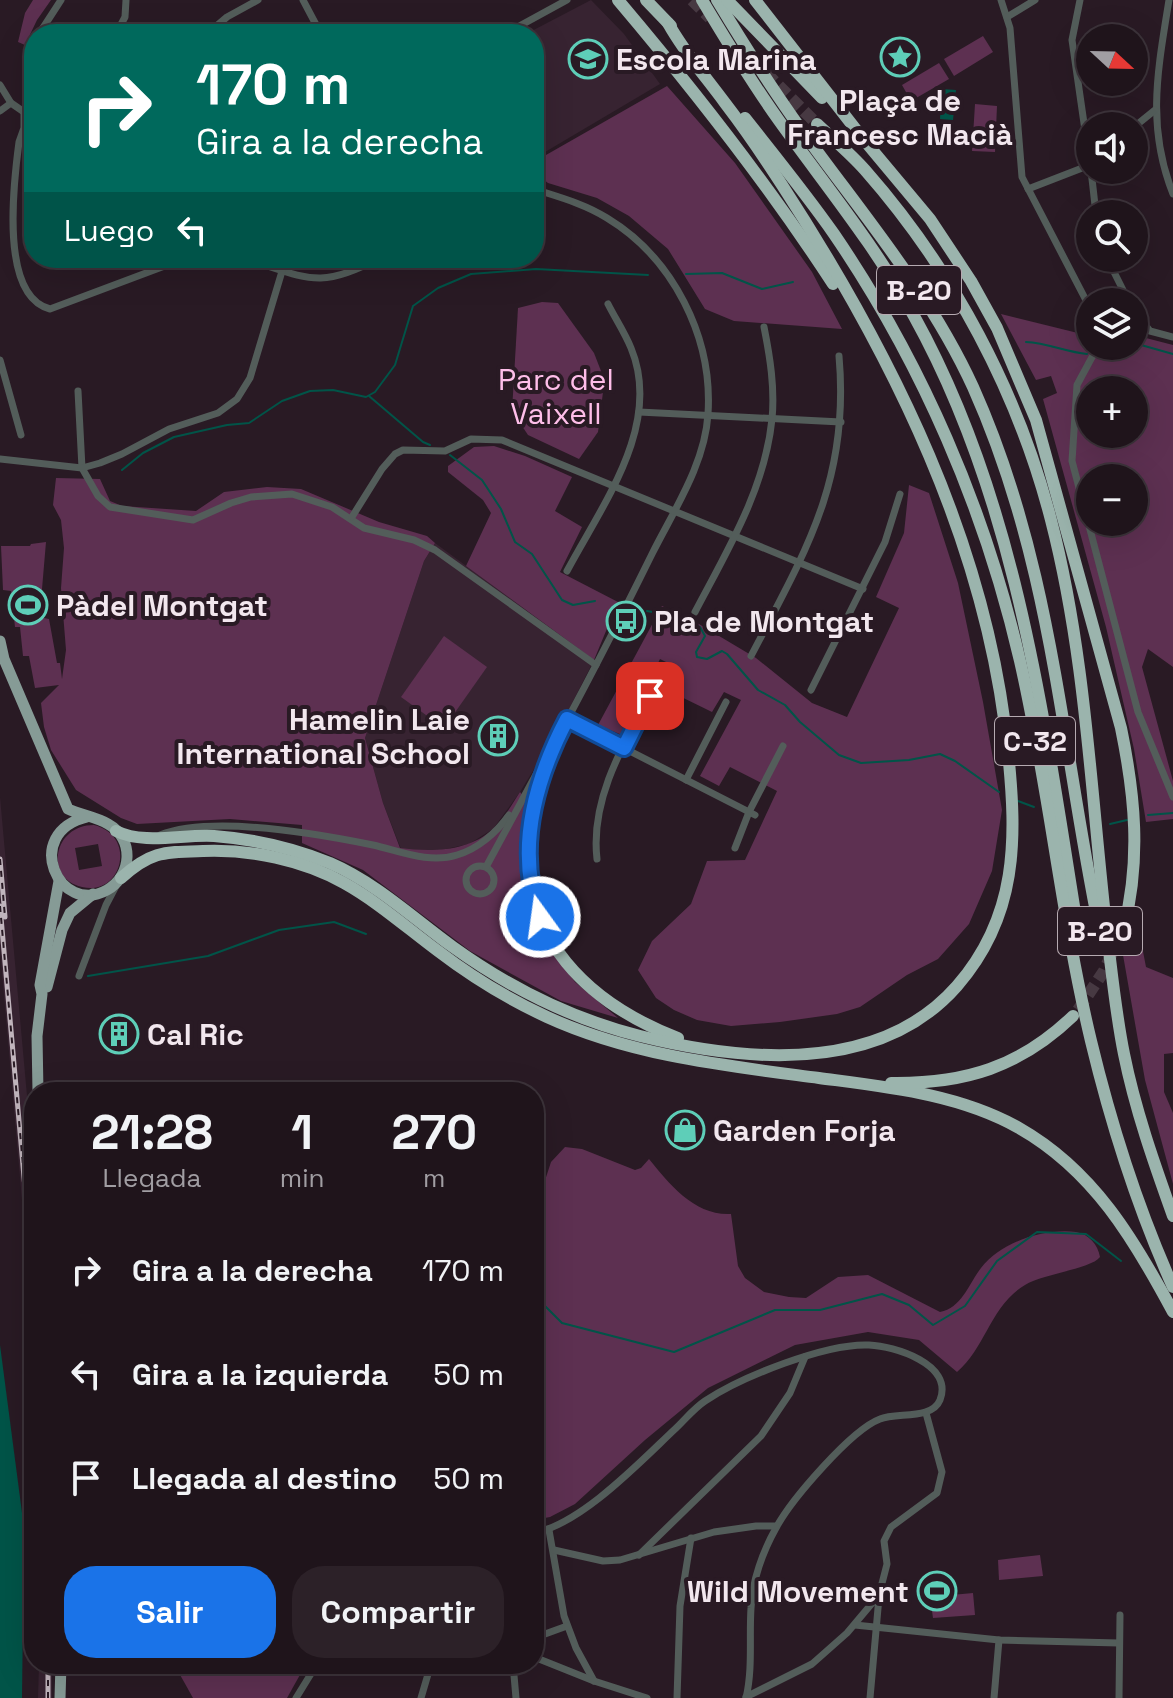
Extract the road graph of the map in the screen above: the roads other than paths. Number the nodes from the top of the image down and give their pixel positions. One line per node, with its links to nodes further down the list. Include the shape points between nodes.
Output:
1 (61, 0): 18 (street)
2 (126, 0): 19 (street)
3 (258, 0): 20 (street)
4 (567, 0): 22 (street)
5 (618, 0): 49 (highway, via 786,212)
6 (646, 0): 17 (highway, C-32)
7 (702, 0): 104 (highway, B-20, via 778,119 887,270 931,347 973,444 1005,542 1028,641)
8 (717, 0): 99 (highway, B-20, via 802,131 924,297 973,387 1006,466 1047,618)
9 (727, 0): 32 (highway)
10 (755, 0): 32 (highway)
11 (1001, 0): 16 (street)
12 (1035, 0): 16 (street)
13 (1080, 0): 28 (street, via 1072,40)
14 (1169, 0): 26 (street)
15 (305, 2): 21 (street)
16 (1007, 17): 34 (street, via 1020,171)
17 (668, 23): 49 (highway, via 781,184); 104 (highway, C-32, via 835,235 905,350 961,471 1020,661 1080,988)
18 (45, 24)
19 (121, 24)
20 (219, 24)
21 (316, 24)
22 (523, 24)
23 (0, 85): 24 (street)
24 (11, 103): 25 (street); 27 (street)
25 (24, 108)
26 (1155, 110): 29 (street); 36 (street)
27 (0, 111)
28 (1082, 112)
29 (1148, 116)
30 (817, 124): 64 (highway, C-32, via 865,169 925,246 977,329 1033,460)
31 (24, 128): 37 (street, via 5,237 13,276 25,298 50,309)
32 (864, 140): 56 (highway, via 930,219 971,281 1015,366)
33 (1076, 172): 34 (street)
34 (1028, 189): 41 (street)
35 (544, 192): 52 (street, via 607,218 661,266 686,304 701,344)
36 (1173, 194)
37 (159, 268)
38 (276, 268): 40 (street)
39 (360, 268): 40 (street, via 324,279)
40 (283, 270): 58 (street, via 250,378 237,399 218,413)
41 (1080, 288)
42 (608, 304): 51 (street, via 632,349)
43 (764, 327): 53 (street)
44 (1148, 328): 45 (street)
45 (1173, 337)
46 (839, 356): 54 (street)
47 (0, 360): 55 (street)
48 (1090, 360): 82 (street, via 1077,385 1072,461 1138,712)
49 (890, 374): 101 (highway, via 953,512 997,665 1013,809 1013,855 1003,903 970,971 905,1029 874,1043 823,1053)
50 (78, 391): 58 (street)
51 (639, 412): 52 (street); 59 (street)
52 (708, 415): 53 (street); 61 (street, via 692,476)
53 (772, 418): 54 (street); 63 (street, via 752,498)
54 (841, 422): 65 (street, via 829,489)
55 (21, 435)
56 (1046, 454): 64 (highway); 96 (highway, via 1129,767 1136,859)
57 (0, 459): 58 (street)
58 (82, 468): 62 (street, via 101,500 117,509 193,520 251,497 292,494)
59 (613, 486): 61 (street); 62 (street, via 508,441 471,439 445,451 410,449 395,454); 66 (street)
60 (900, 494): 67 (street)
61 (674, 511): 63 (street); 71 (street)
62 (352, 517): 71 (street, via 364,528 435,550)
63 (734, 537): 65 (street); 68 (street)
64 (1056, 543): 99 (highway, C-32, via 1078,665)
65 (800, 563): 67 (street); 70 (street)
66 (567, 571)
67 (863, 589): 73 (street)
68 (695, 612)
69 (0, 641): 80 (main road)
70 (751, 656)
71 (596, 665): 75 (street)
72 (663, 670): 77 (street)
73 (811, 690)
74 (726, 702): 79 (street)
75 (567, 719): 77 (street); 78 (street)
76 (783, 746): 83 (street)
77 (624, 748): 79 (street); 89 (street, via 603,794)
78 (550, 751): 81 (street); 101 (highway, via 528,845 531,886 545,929 574,973 598,996 638,1021)
79 (686, 780): 83 (street)
80 (56, 784): 84 (main road, via 68,809); 85 (main road)
81 (526, 790): 87 (street, via 500,827 456,856 410,856 251,827 181,829); 90 (street)
82 (1173, 797)
83 (752, 814): 88 (street)
84 (87, 817): 85 (main road); 86 (main road)
85 (64, 827): 92 (main road, via 51,853)
86 (116, 831): 87 (highway); 91 (main road, via 128,854)
87 (157, 836): 101 (highway, via 231,837 318,859 370,885 480,966 537,999 614,1029)
88 (735, 848)
89 (597, 859)
90 (486, 867): 90 (street, via 476,867 467,876 476,894 494,885)
91 (121, 878): 93 (main road); 95 (street); 103 (highway, via 143,859 172,851 241,853 299,865 373,901 493,989 578,1029 684,1058)
92 (59, 881): 94 (main road, via 75,892); 98 (main road)
93 (107, 891): 94 (main road); 95 (street)
94 (93, 894): 98 (main road, via 70,913)
95 (106, 905): 97 (street)
96 (1124, 927)
97 (79, 976)
98 (42, 994): 102 (main road)
99 (1116, 1010): 105 (highway, C-32, via 1135,1102)
100 (1073, 1016): 103 (highway, via 1028,1052 991,1070 942,1082)
101 (703, 1048)
102 (38, 1082)
103 (856, 1083): 107 (highway, via 973,1107 1038,1140 1076,1169 1107,1203)
104 (1105, 1091): 106 (highway, C-32)
105 (1173, 1216)
106 (1173, 1287)
107 (1173, 1312)
108 (805, 1357): 109 (street, via 863,1345 918,1358 936,1374 942,1397); 111 (street, via 704,1402 625,1476); 115 (street, via 790,1393 761,1436)
109 (926, 1413): 110 (street, via 878,1419 858,1433); 116 (street, via 942,1472 937,1493 891,1527 884,1541 887,1564)
110 (776, 1526): 113 (street); 137 (street, via 753,1584)
111 (549, 1530): 112 (street); 114 (street)
112 (544, 1531)
113 (691, 1538): 115 (street); 136 (street, via 680,1606)
114 (554, 1550): 115 (street, via 603,1561); 119 (street)
115 (639, 1555)
116 (879, 1595): 118 (street); 120 (street)
117 (1120, 1615): 123 (street)
118 (855, 1625): 120 (street); 137 (street, via 812,1664)
119 (567, 1626): 121 (street); 129 (street)
120 (877, 1629): 122 (street); 138 (street)
121 (544, 1634)
122 (999, 1640): 123 (street); 139 (street)
123 (1119, 1643): 140 (street)
124 (544, 1661): 129 (street)
125 (61, 1674): 132 (main road)
126 (311, 1674): 131 (street)
127 (428, 1674): 133 (street)
128 (514, 1674): 134 (street)
129 (594, 1681): 130 (street)
130 (619, 1694): 135 (street)
131 (299, 1696)
132 (60, 1698)
133 (421, 1698)
134 (516, 1698)
135 (647, 1698)
136 (677, 1698)
137 (746, 1698)
138 (870, 1698)
139 (994, 1698)
140 (1119, 1698)

